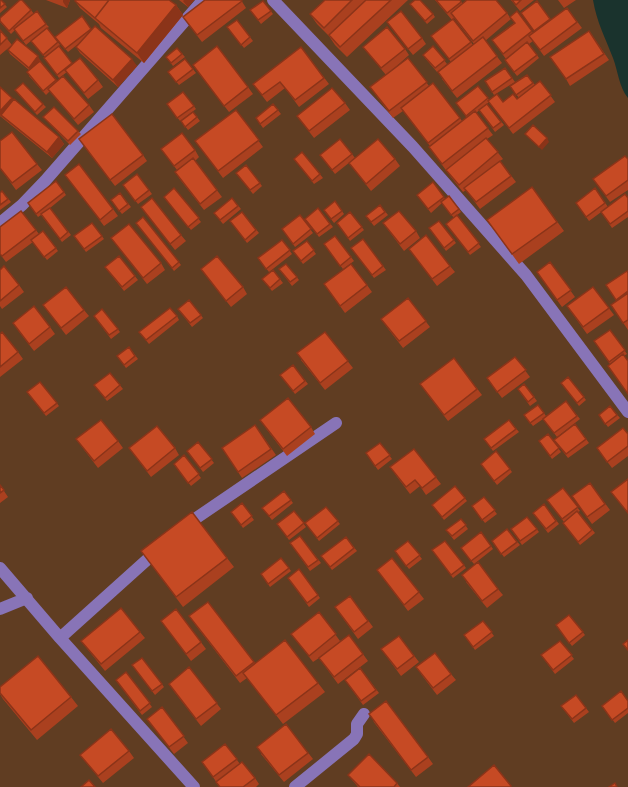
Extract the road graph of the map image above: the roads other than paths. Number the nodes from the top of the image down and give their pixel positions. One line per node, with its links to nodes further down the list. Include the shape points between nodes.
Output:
1 (204, 0): 3 (street, via 45,181)
2 (273, 0): 4 (street, via 413,147 526,275)
3 (0, 223)
4 (628, 411)
5 (336, 423): 9 (street, via 187,524)
6 (0, 568): 7 (street)
7 (27, 597): 8 (street); 9 (street)
8 (0, 609)
9 (60, 638): 11 (street)
10 (364, 714): 12 (street, via 354,739)
11 (194, 787)
12 (295, 787)

